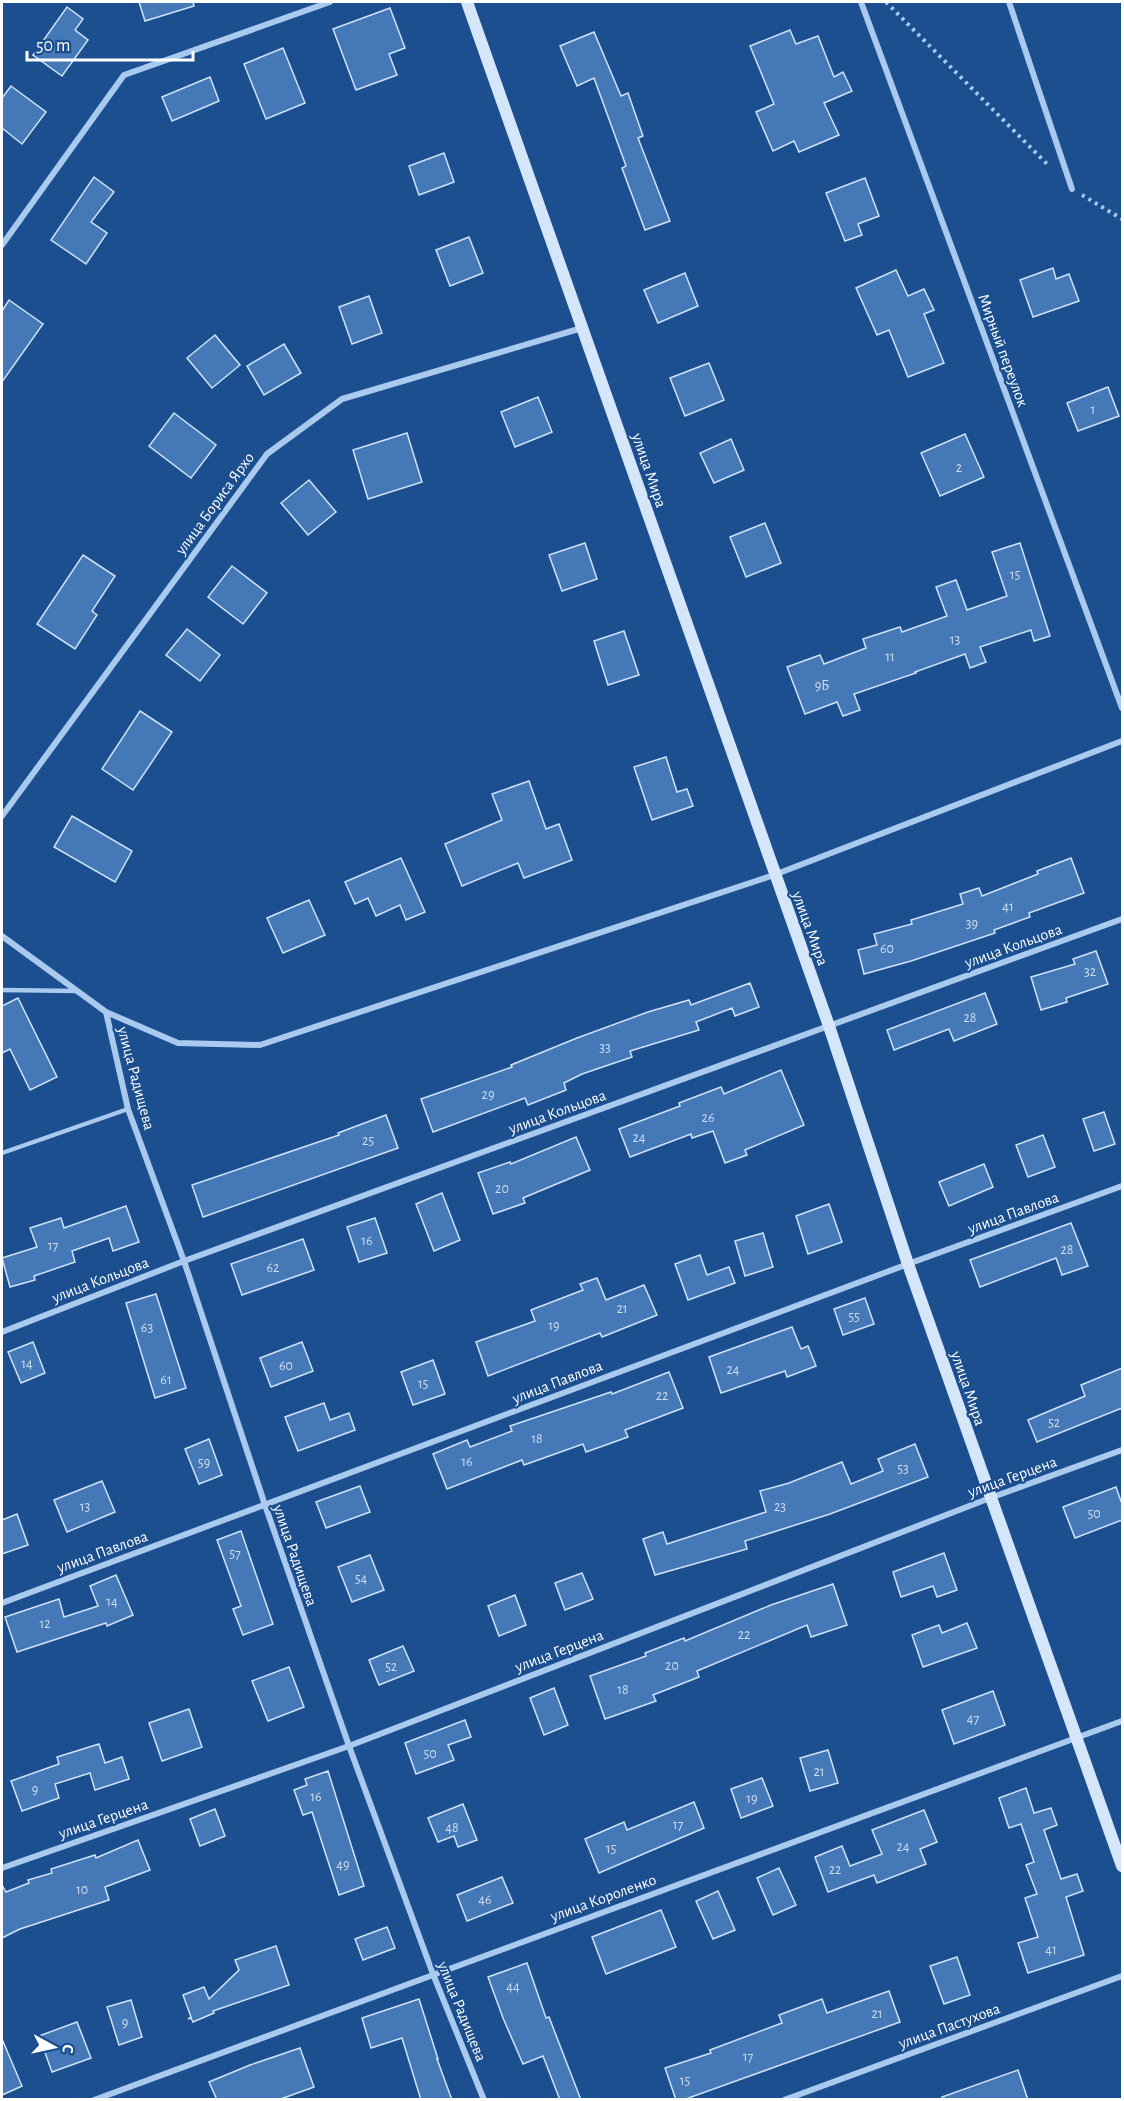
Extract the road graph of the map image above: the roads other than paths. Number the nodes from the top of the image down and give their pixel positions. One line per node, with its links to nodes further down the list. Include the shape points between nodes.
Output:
1 (330, 2): 6 (street, via 124,75)
2 (467, 2): 7 (main road, улица Мира)
3 (861, 2): 8 (street, Мирный переулок)
4 (1010, 2): 5 (street)
5 (1072, 189)
6 (2, 245)
7 (583, 328): 10 (street, улица Бориса Ярхо, via 342,399 267,454); 11 (main road, улица Мира)
8 (1122, 708)
9 (1122, 741): 11 (street)
10 (2, 816)
11 (774, 875): 16 (street, via 260,1045 178,1043); 17 (main road, улица Мира)
12 (1122, 919): 17 (street, улица Кольцова)
13 (2, 936): 15 (street)
14 (2, 990): 15 (lane)
15 (77, 991): 16 (street)
16 (106, 1012): 18 (street, улица Радищева)
17 (829, 1026): 21 (street, улица Кольцова); 22 (main road, улица Мира)
18 (128, 1109): 19 (lane); 21 (street, улица Радищева)
19 (2, 1153)
20 (1122, 1186): 22 (street, улица Павлова)
21 (184, 1262): 23 (street, улица Кольцова); 26 (street, улица Радищева)
22 (908, 1264): 25 (main road, улица Мира); 26 (street, улица Павлова)
23 (2, 1332)
24 (1122, 1450): 25 (street, улица Герцена)
25 (990, 1498): 29 (main road, улица Мира); 30 (street, улица Герцена)
26 (264, 1505): 27 (street, улица Павлова); 30 (street, улица Радищева)
27 (2, 1603)
28 (1122, 1721): 29 (street, улица Короленко)
29 (1075, 1738): 31 (main road, улица Мира); 33 (street, улица Короленко)
30 (349, 1746): 32 (street, улица Герцена); 33 (street, улица Радищева)
31 (1122, 1866)
32 (2, 1868)
33 (433, 1974): 35 (street, улица Короленко); 36 (street, улица Радищева)
34 (1122, 1976): 37 (street, улица Пастухова)
35 (93, 2100)
36 (484, 2100)
37 (784, 2100)

